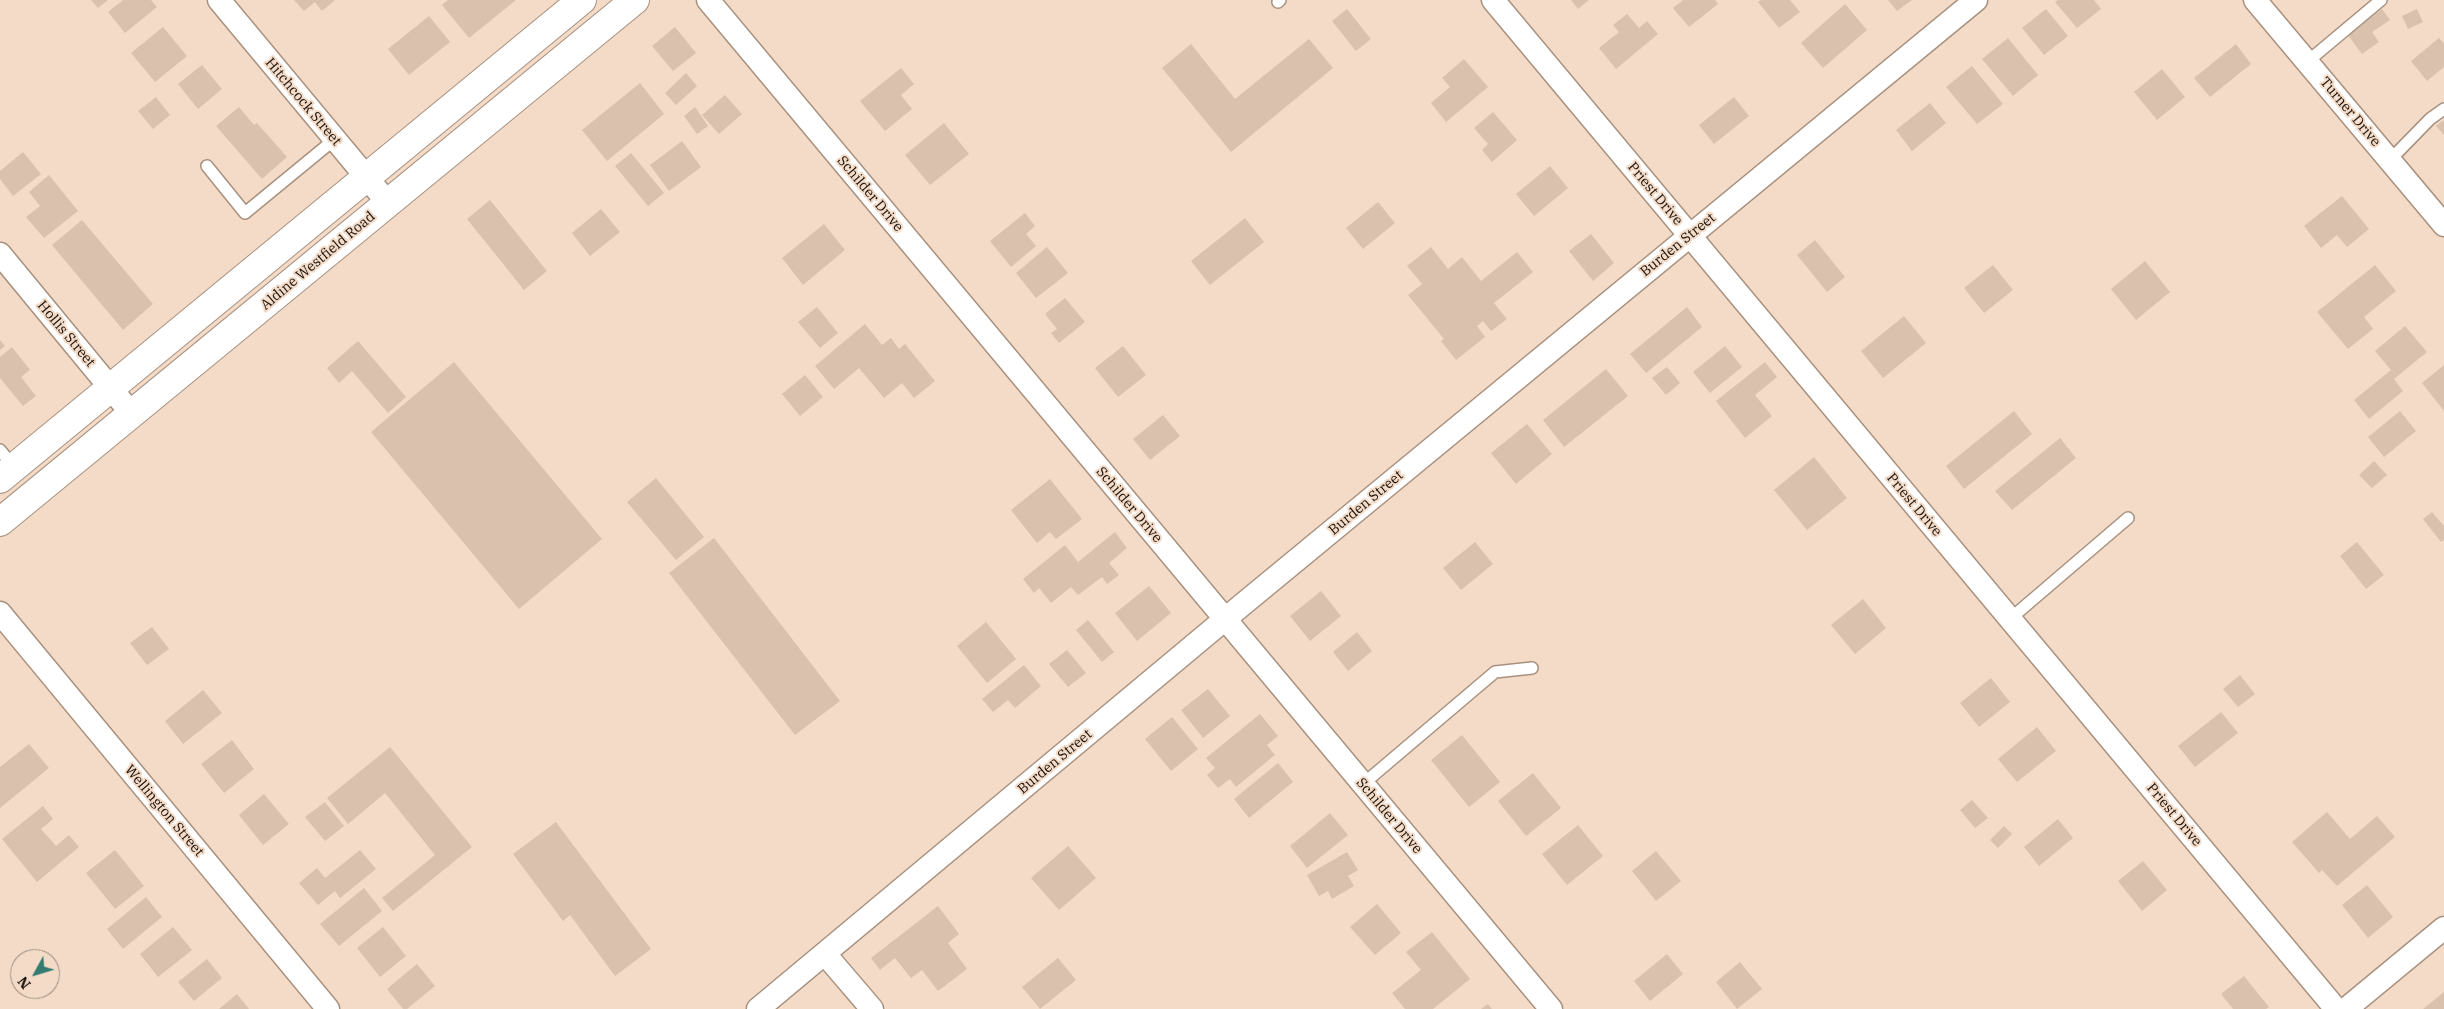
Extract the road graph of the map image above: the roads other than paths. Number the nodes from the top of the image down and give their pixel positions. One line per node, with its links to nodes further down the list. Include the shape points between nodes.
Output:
1 (219, 0): 11 (street, Hitchcock Street)
2 (582, 0): 14 (main road)
3 (635, 0): 15 (main road, Aldine Westfield Road)
4 (708, 0): 28 (street, Schilder Drive)
5 (1493, 0): 17 (street, Priest Drive)
6 (1976, 0): 17 (street, Burden Street)
7 (2255, 0): 9 (street, Turner Drive)
8 (2381, 0): 9 (lane)
9 (2307, 62): 12 (street, Turner Drive)
10 (2444, 109): 12 (lane)
11 (334, 140): 13 (lane, via 245,213); 14 (street, Hitchcock Street)
12 (2390, 160): 16 (street, Turner Drive)
13 (207, 166)
14 (366, 178): 15 (street, Hitchcock Street); 19 (main road)
15 (388, 204): 20 (main road, Aldine Westfield Road)
16 (2442, 217)
17 (1690, 236): 27 (street, Priest Drive); 28 (street, Burden Street)
18 (0, 254): 21 (street, Hollis Street)
19 (227, 293): 20 (main road); 21 (main road)
20 (248, 319): 22 (main road, Aldine Westfield Road)
21 (110, 388): 22 (street, Hollis Street); 23 (main road)
22 (132, 414): 25 (main road, Aldine Westfield Road)
23 (5, 465)
24 (2128, 518): 27 (lane)
25 (0, 522)
26 (0, 613): 33 (street, Wellington Street)
27 (2010, 619): 37 (street, Priest Drive)
28 (1224, 620): 30 (street, Schilder Drive); 32 (street, Burden Street)
29 (1532, 668): 30 (lane, via 1496,672)
30 (1363, 784): 36 (street, Schilder Drive)
31 (2444, 928): 38 (street)
32 (825, 954): 34 (street, Burden Street); 35 (street)
33 (328, 1009)
34 (758, 1009)
35 (872, 1009)
36 (1551, 1009)
37 (2336, 1009)
38 (2346, 1009)

